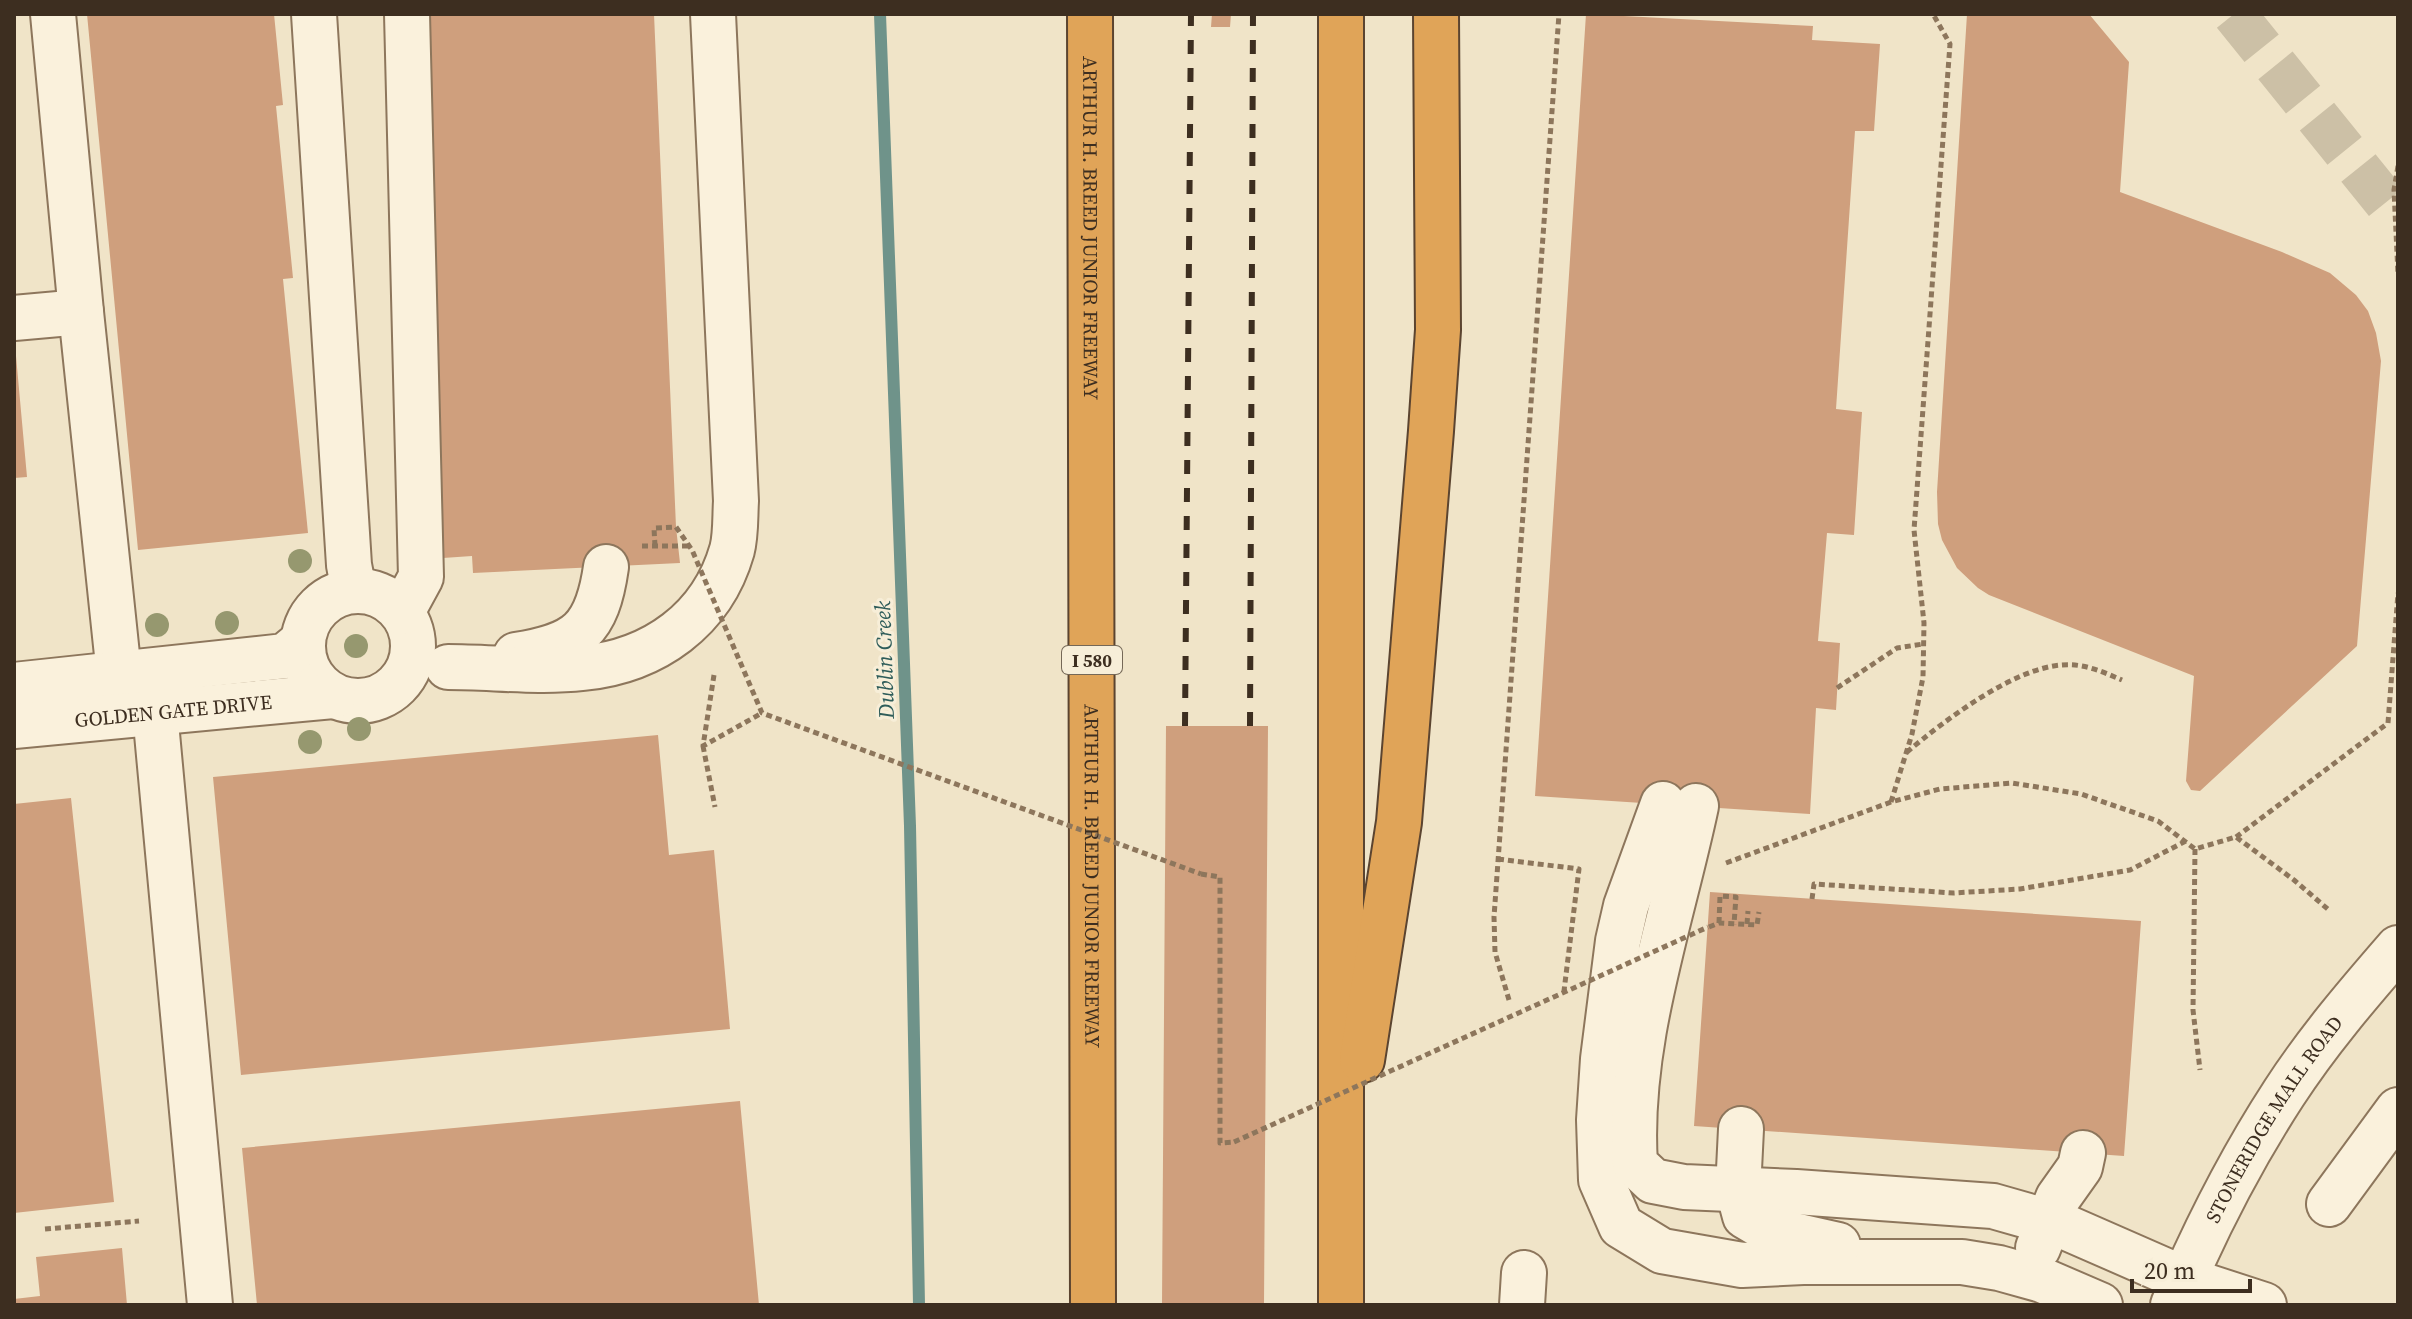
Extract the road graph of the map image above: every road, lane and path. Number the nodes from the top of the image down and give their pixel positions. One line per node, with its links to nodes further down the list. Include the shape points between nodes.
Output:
1 (53, 14): 13 (street)
2 (314, 14): 17 (street)
3 (407, 14): 19 (street, via 421,577)
4 (713, 14): 22 (street, via 736,501 732,548 717,588 693,619 662,645 621,661 582,668)
5 (1090, 14): 65 (highway, ARTHUR H. BREED JUNIOR FREEWAY / I 580)
6 (1341, 14): 56 (highway)
7 (1436, 14): 56 (highway, via 1438,330 1401,807)
8 (1559, 14): 39 (path)
9 (1924, 14): 10 (path)
10 (1933, 14): 21 (path, via 1950,44 1914,530)
11 (2398, 166): 12 (path)
12 (2398, 274)
13 (81, 312): 14 (street); 23 (street)
14 (14, 318)
15 (698, 546): 30 (path, bridge, via 655,546 654,528 676,527 692,550)
16 (606, 567): 22 (street, via 592,619 572,639 548,650)
17 (354, 591): 19 (street, via 376,594); 20 (street, via 323,603 309,620)
18 (2398, 593): 36 (path, via 2388,723)
19 (402, 612): 22 (street)
20 (302, 642): 23 (street, GOLDEN GATE DRIVE, via 285,656); 28 (street, via 310,673)
21 (1924, 644): 27 (path, via 1897,648); 33 (path, via 1923,677)
22 (427, 669): 28 (street, via 375,699 354,702)
23 (119, 674): 26 (street, GOLDEN GATE DRIVE)
24 (714, 675): 32 (path)
25 (2122, 680): 33 (path, via 2085,666 2061,665 2026,675 1960,710)
26 (14, 685)
27 (1837, 688)
28 (333, 696): 29 (street, GOLDEN GATE DRIVE)
29 (155, 712): 31 (street, GOLDEN GATE DRIVE); 64 (street)
30 (762, 713): 32 (path); 49 (path, bridge, via 1220,877 1220,1143 1234,1142)
31 (14, 726)
32 (703, 746): 35 (path)
33 (1906, 753): 34 (path)
34 (1891, 802): 37 (path, via 1940,789 2012,783 2051,787 2158,821); 40 (path)
35 (715, 807)
36 (2236, 837): 38 (path); 43 (path)
37 (2186, 841): 38 (path); 41 (path, via 2130,870 2020,889 1954,893 1814,884)
38 (2195, 849): 51 (path, via 2193,1010)
39 (1498, 859): 49 (path, via 1579,869); 50 (path, via 1495,952)
40 (1726, 863)
41 (1812, 899)
42 (1748, 911): 46 (path)
43 (2330, 911)
44 (1759, 912): 46 (path, via 1757,925)
45 (1734, 924): 45 (path, via 1736,897 1720,896 1719,923); 46 (path)
46 (1747, 924)
47 (1708, 927): 49 (path, bridge)
48 (2398, 948): 63 (street, STONERIDGE MALL ROAD, via 2285,1091)
49 (1564, 991)
50 (1509, 1000)
51 (2200, 1070)
52 (2398, 1110): 57 (street)
53 (2083, 1153): 59 (street)
54 (1738, 1190): 55 (street); 55 (street, via 1756,1130 1779,1180); 61 (street, via 1745,1216 1767,1229); 61 (street, via 1653,1181 1635,1164 1632,1124 1638,1054 1679,805 1624,917 1603,1059 1601,1180 1621,1226 1662,1251 1742,1265)
55 (1796, 1192): 59 (street, via 1993,1206)
56 (1340, 1196): 66 (highway)
57 (2329, 1204)
58 (139, 1221): 60 (path)
59 (2049, 1222): 62 (street); 63 (street)
60 (45, 1229)
61 (1919, 1263): 62 (street, via 1962,1262)
62 (2026, 1275): 67 (street)
63 (2179, 1292): 68 (street)
64 (210, 1305)
65 (1093, 1305)
66 (1341, 1305)
67 (2100, 1305)
68 (2264, 1305)

